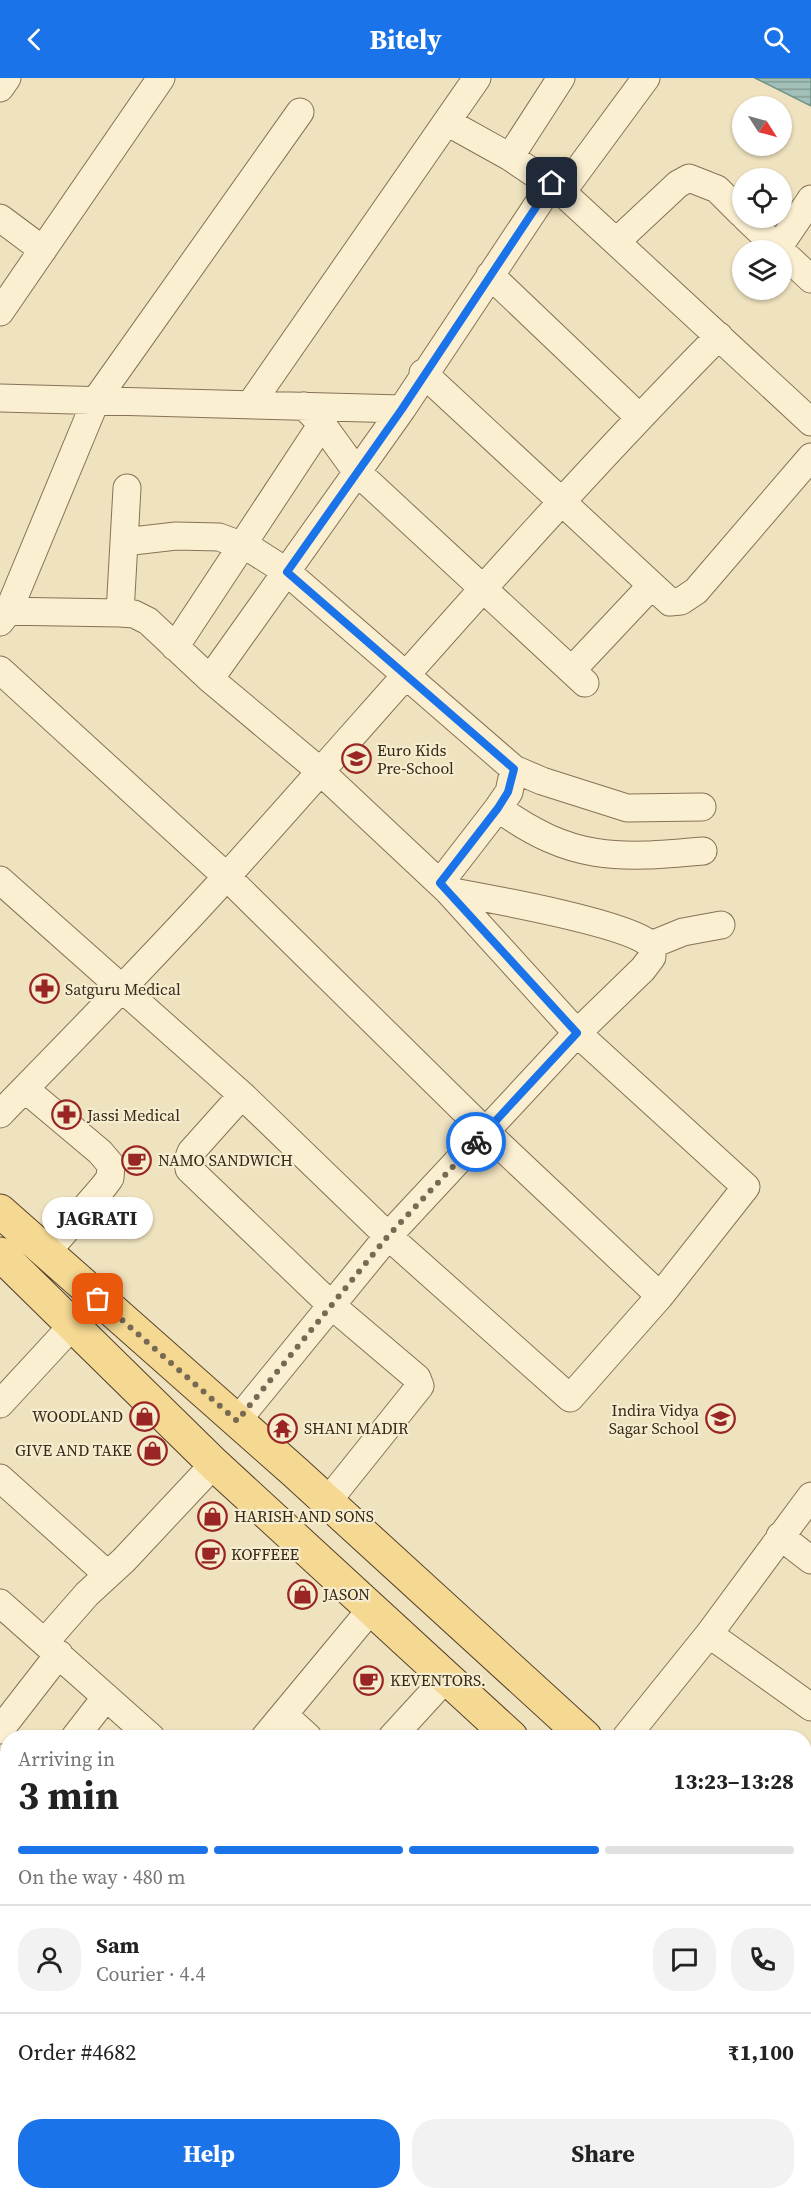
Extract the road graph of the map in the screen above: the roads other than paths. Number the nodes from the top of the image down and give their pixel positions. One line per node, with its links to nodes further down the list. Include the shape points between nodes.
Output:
1 (7, 78): 6 (street)
2 (161, 78): 18 (street)
3 (477, 78): 8 (street)
4 (561, 78): 9 (street)
5 (646, 78): 10 (street)
6 (0, 88)
7 (300, 112): 26 (street)
8 (447, 122): 9 (street); 27 (street)
9 (510, 157): 10 (street)
10 (557, 188): 17 (street); 20 (street)
11 (811, 199): 16 (street)
12 (732, 204): 17 (street, via 717,189 689,178)
13 (0, 218): 18 (street)
14 (757, 228): 15 (street)
15 (769, 240)
16 (786, 240)
17 (617, 241): 23 (street)
18 (43, 250): 22 (street)
19 (792, 261): 21 (street)
20 (490, 275): 24 (street); 30 (street)
21 (811, 279)
22 (0, 312)
23 (719, 336): 30 (street); 31 (street)
24 (423, 373): 28 (street); 35 (street)
25 (0, 398): 26 (street)
26 (96, 400): 27 (street); 42 (street)
27 (250, 405): 29 (street)
28 (402, 409): 29 (street); 33 (street)
29 (313, 415): 33 (street); 37 (street)
30 (639, 417): 35 (street)
31 (811, 422)
32 (811, 457): 39 (street, via 696,591 670,602)
33 (356, 471): 38 (street); 40 (street)
34 (127, 488): 36 (street)
35 (561, 502): 39 (street); 40 (street)
36 (124, 542): 37 (street, via 176,536 219,537); 41 (street)
37 (240, 546): 38 (street); 43 (street)
38 (287, 572): 45 (street); 46 (street)
39 (651, 586): 40 (street, via 579,677)
40 (482, 588): 45 (street)
41 (120, 613): 42 (street); 43 (street, via 141,617)
42 (3, 615)
43 (176, 647): 46 (street)
44 (0, 670): 52 (street)
45 (406, 675): 47 (street); 48 (street)
46 (210, 679): 48 (street)
47 (514, 769): 49 (street, via 627,808); 50 (street, via 508,792)
48 (321, 771): 52 (street); 54 (street)
49 (702, 807)
50 (498, 808): 51 (street, via 543,838 588,851 634,857); 54 (street)
51 (703, 851)
52 (227, 877): 57 (street); 62 (street)
53 (0, 880): 57 (street)
54 (444, 887): 56 (street, via 632,934); 58 (street)
55 (721, 926): 56 (street, via 683,932)
56 (651, 945): 58 (street, via 652,957 643,969)
57 (122, 990): 59 (street); 60 (street)
58 (577, 1033): 62 (street); 67 (street, via 746,1187)
59 (25, 1089): 61 (street); 65 (street, via 111,1165 110,1178)
60 (242, 1095): 64 (street); 68 (street, via 192,1152 189,1169)
61 (0, 1114)
62 (486, 1132): 64 (street); 67 (street)
63 (0, 1211): 65 (main road)
64 (388, 1236): 67 (street, via 570,1398); 68 (street)
65 (46, 1253): 71 (main road)
66 (0, 1254): 69 (main road)
67 (660, 1296)
68 (331, 1305): 71 (street); 75 (street, via 417,1378 420,1386)
69 (71, 1327): 70 (street); 72 (main road)
70 (0, 1404)
71 (237, 1421): 75 (main road)
72 (214, 1464): 78 (street); 80 (main road)
73 (0, 1478): 78 (street)
74 (811, 1496): 76 (street)
75 (327, 1502): 94 (main road)
76 (780, 1536): 77 (street); 81 (street)
77 (811, 1560)
78 (107, 1574): 82 (street)
79 (0, 1604): 82 (street)
80 (372, 1608): 83 (main road); 86 (street)
81 (709, 1634): 85 (street); 95 (street)
82 (52, 1648): 84 (street); 87 (street)
83 (446, 1678): 92 (street); 93 (main road)
84 (106, 1697): 88 (street); 89 (street)
85 (811, 1707)
86 (284, 1714): 90 (street); 91 (street)
87 (0, 1730)
88 (80, 1730)
89 (143, 1730)
90 (271, 1730)
91 (301, 1730)
92 (398, 1730)
93 (503, 1730)
94 (577, 1730)
95 (632, 1730)

